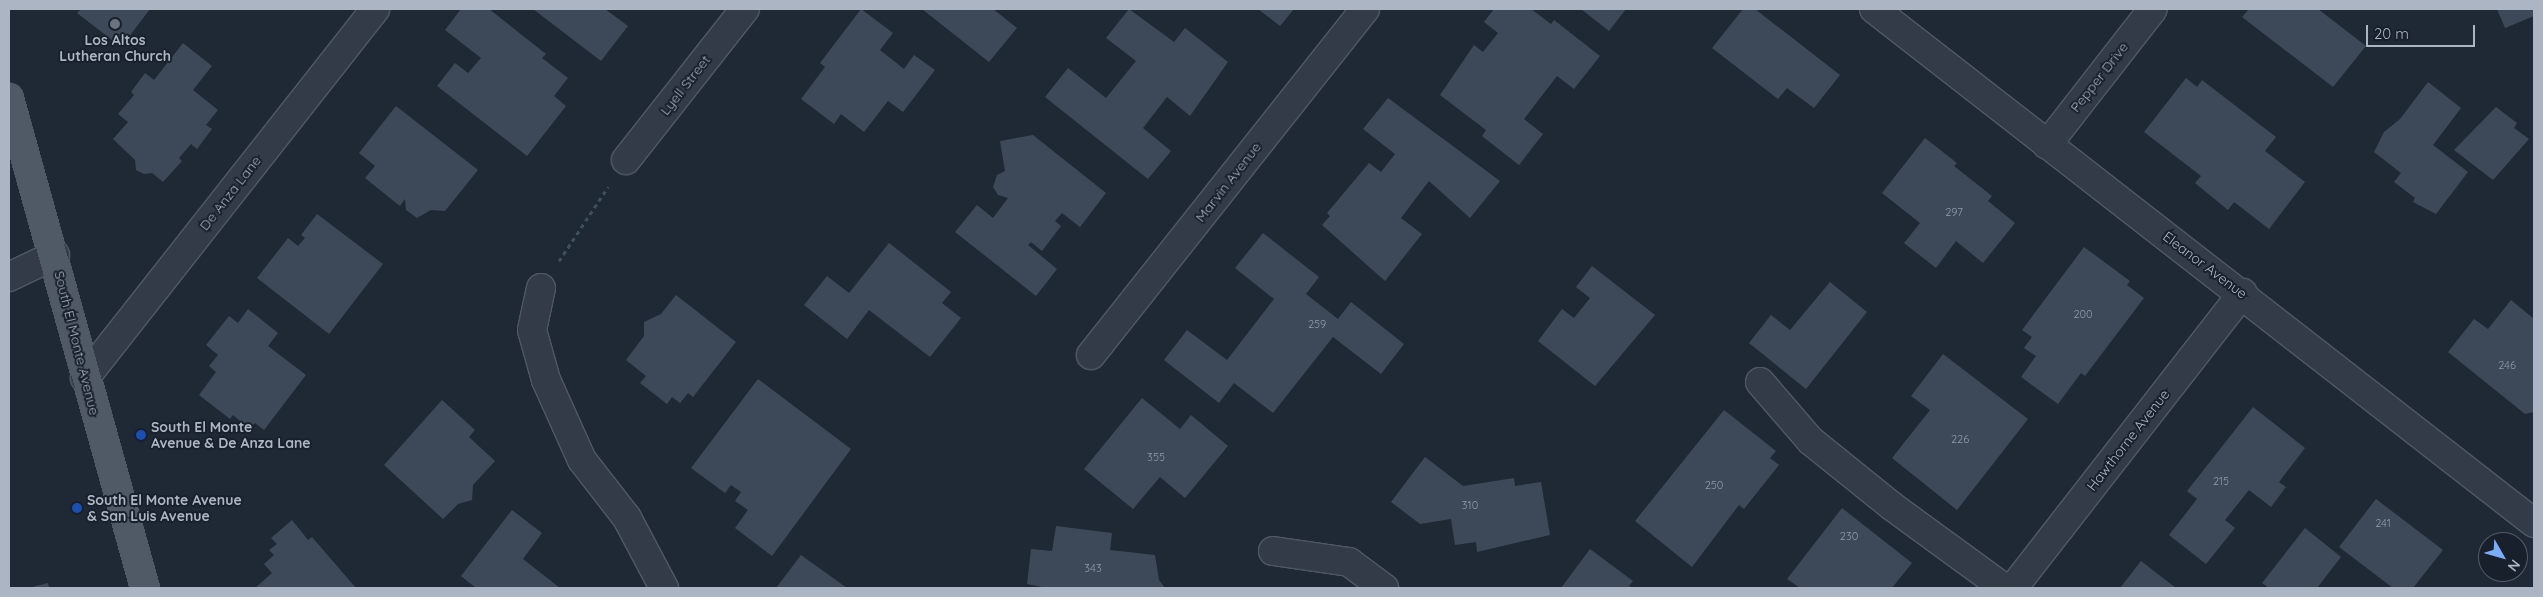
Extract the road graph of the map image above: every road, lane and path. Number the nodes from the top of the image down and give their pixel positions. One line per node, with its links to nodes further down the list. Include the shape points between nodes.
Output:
1 (375, 9): 14 (street, De Anza Lane)
2 (745, 9): 8 (street, Lyell Street)
3 (1365, 9): 13 (street, Marvin Avenue)
4 (1874, 9): 7 (street, Eleanor Avenue)
5 (2153, 9): 7 (street, Pepper Drive)
6 (9, 98): 9 (main road, South El Monte Avenue)
7 (2047, 145): 12 (street, Eleanor Avenue)
8 (626, 160): 11 (path)
9 (55, 255): 10 (street); 14 (main road, South El Monte Avenue)
10 (9, 276)
11 (540, 288): 19 (street, via 532,330 546,380 582,460 627,518)
12 (2244, 293): 16 (street, Eleanor Avenue); 22 (street, Hawthorne Avenue)
13 (1091, 355)
14 (85, 378): 18 (main road, South El Monte Avenue)
15 (1760, 382): 21 (street, via 1811,440 1893,507)
16 (2534, 523)
17 (1273, 551): 20 (street, via 1349,562)
18 (145, 588)
19 (664, 588)
20 (1384, 588)
21 (2004, 588)
22 (2013, 588)

